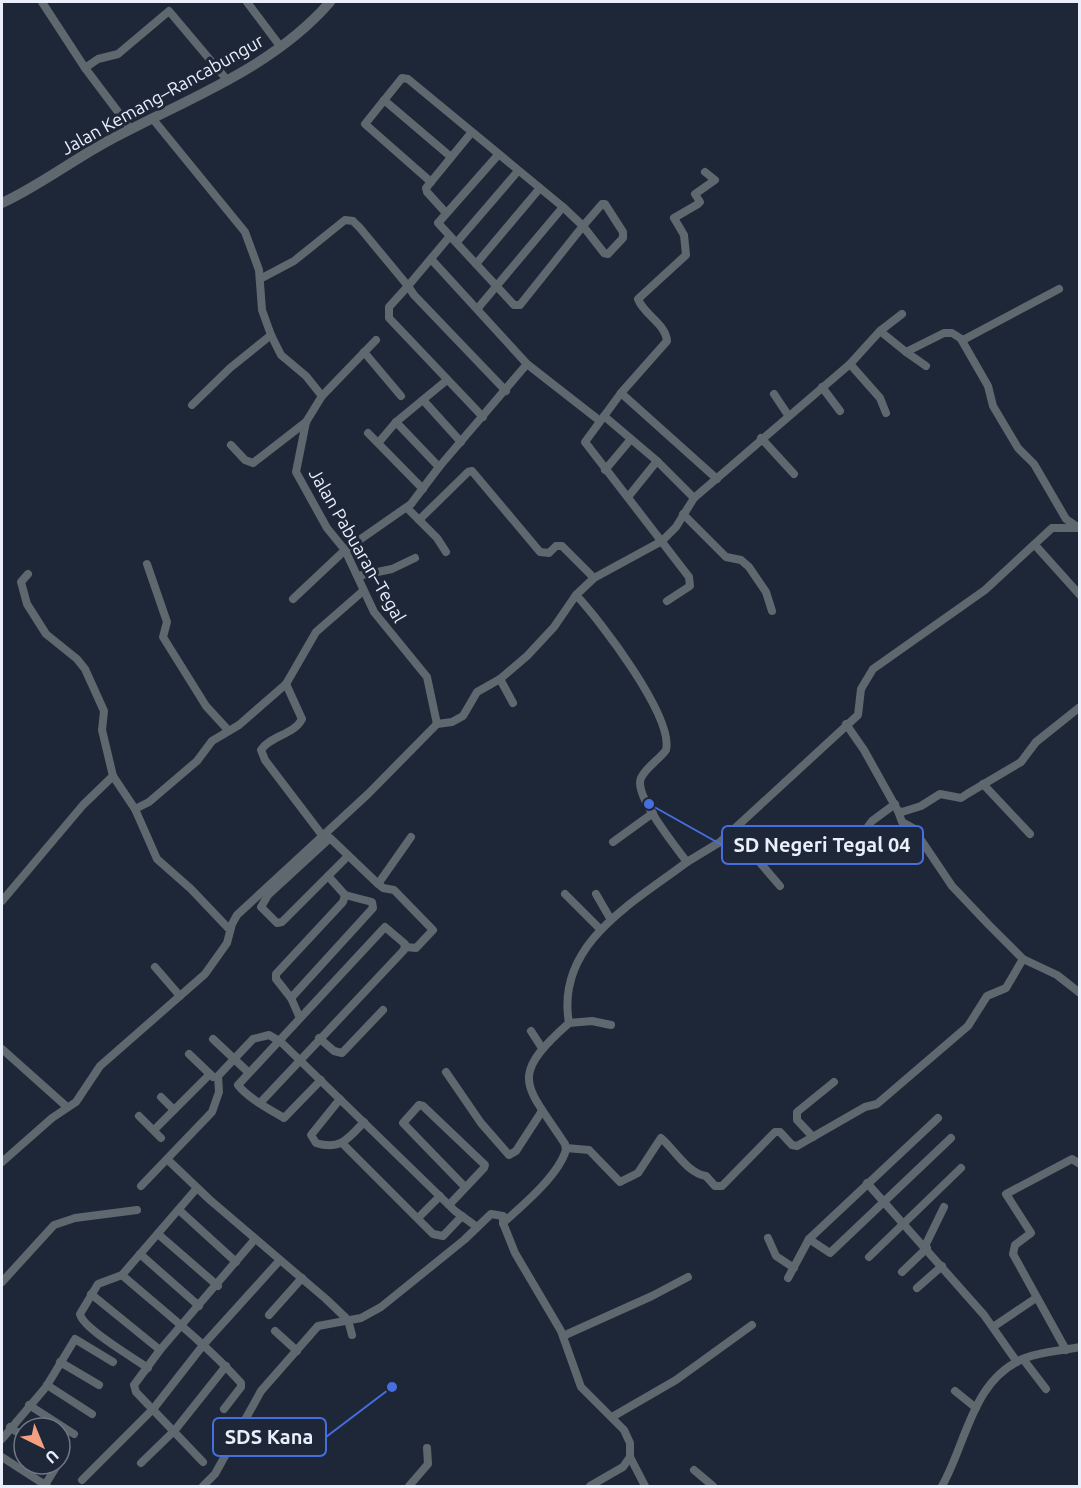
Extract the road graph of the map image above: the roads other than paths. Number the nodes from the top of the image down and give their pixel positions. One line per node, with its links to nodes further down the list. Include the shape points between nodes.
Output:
1 (42, 2): 5 (street)
2 (247, 2): 4 (street)
3 (330, 2): 4 (street, Jalan Kemang–Rancabungur)
4 (286, 42): 6 (street, Jalan Kemang–Rancabungur)
5 (85, 68): 6 (street, via 98,59 118,54 169,11); 9 (street)
6 (228, 81): 8 (street, Jalan Kemang–Rancabungur)
7 (384, 100): 10 (street, via 402,78 408,79); 12 (street); 15 (street, via 365,124)
8 (152, 118): 9 (street, Jalan Kemang–Rancabungur); 24 (street, via 242,228 258,263)
9 (131, 129): 17 (street, Jalan Kemang–Rancabungur)
10 (471, 133): 11 (street); 12 (street)
11 (498, 155): 13 (street); 19 (street)
12 (451, 157): 15 (street)
13 (518, 171): 16 (street); 21 (street)
14 (705, 172): 42 (street, via 714,181 695,194 699,203 673,220 684,235 686,255 638,299 667,341)
15 (431, 182): 19 (street, via 427,192)
16 (540, 188): 18 (street); 23 (street)
17 (2, 203)
18 (563, 207): 20 (street); 26 (street)
19 (446, 213): 21 (street, via 438,223)
20 (583, 226): 20 (street, via 606,255 623,238 604,204); 26 (street, via 520,305 514,305)
21 (454, 239): 22 (street); 23 (street)
22 (431, 260): 25 (street); 28 (street)
23 (476, 264): 26 (street)
24 (260, 279): 25 (street, via 294,261 349,219); 31 (street, via 262,310)
25 (408, 286): 39 (street, via 387,314); 41 (street)
26 (497, 287): 28 (street)
27 (1059, 290): 32 (street)
28 (478, 308): 36 (street)
29 (902, 314): 30 (street)
30 (880, 331): 35 (street); 37 (street)
31 (270, 335): 44 (street, via 281,355); 47 (street)
32 (961, 339): 35 (street, via 944,333); 72 (street, via 1018,448 1035,464 1066,519)
33 (376, 340): 34 (street, Jalan Pabuaran–Tegal)
34 (364, 352): 44 (street, Jalan Pabuaran–Tegal); 45 (street)
35 (906, 352): 38 (street)
36 (527, 364): 41 (street); 52 (street)
37 (850, 364): 40 (street); 49 (street, via 880,398)
38 (926, 366)
39 (447, 380): 46 (street); 51 (street)
40 (822, 387): 48 (street); 50 (street)
41 (506, 391): 51 (street)
42 (621, 393): 52 (street); 65 (street)
43 (774, 394): 50 (street)
44 (322, 396): 53 (street, Jalan Pabuaran–Tegal)
45 (401, 396)
46 (423, 400): 54 (street); 59 (street)
47 (192, 405)
48 (840, 411)
49 (886, 413)
50 (788, 415): 56 (street)
51 (483, 417): 59 (street)
52 (602, 418): 57 (street); 63 (street, via 585,442)
53 (306, 422): 60 (street, via 253,463); 75 (street, Jalan Pabuaran–Tegal, via 296,472 327,528)
54 (396, 422): 58 (street); 62 (street)
55 (368, 433): 58 (street)
56 (761, 438): 64 (street); 65 (street)
57 (632, 439): 61 (street); 63 (street)
58 (379, 442): 66 (street)
59 (461, 442): 62 (street)
60 (231, 445)
61 (657, 461): 67 (street); 68 (street)
62 (439, 467): 66 (street)
63 (605, 470): 67 (street)
64 (794, 474)
65 (717, 479): 68 (street)
66 (423, 489): 69 (street)
67 (628, 497): 73 (street)
68 (694, 498): 70 (street)
69 (407, 508): 71 (street); 75 (street, via 378,524)
70 (683, 514): 73 (street); 87 (street, via 726,557 741,560 749,567 766,592)
71 (419, 520): 76 (street); 81 (street, via 472,471 540,552 549,553 562,546)
72 (1079, 528): 74 (street, via 1055,527)
73 (663, 542): 81 (street); 86 (street, via 691,581 690,586)
74 (1035, 545): 84 (street); 93 (street, via 959,610 873,669 861,689 860,711)
75 (345, 550): 80 (street, Jalan Pabuaran–Tegal); 85 (street)
76 (446, 552)
77 (415, 558): 80 (street, via 392,569)
78 (147, 564): 94 (street, via 167,622 163,637 206,706)
79 (28, 574): 95 (street, via 21,582 27,604 46,634 85,669 101,702 102,730)
80 (358, 576): 82 (street, Jalan Pabuaran–Tegal)
81 (594, 578): 83 (street)
82 (363, 591): 89 (street, via 316,632); 92 (street, Jalan Pabuaran–Tegal, via 384,628 427,676)
83 (576, 595): 88 (street, via 534,650); 99 (street, via 600,621 641,683 666,741 666,750 640,780)
84 (1080, 595)
85 (292, 599)
86 (667, 601)
87 (772, 610)
88 (500, 679): 90 (street); 92 (street, via 477,692 463,716)
89 (286, 684): 94 (street); 102 (street, via 303,719 261,750)
90 (513, 703)
91 (1080, 707): 96 (street, via 1036,742 1021,762)
92 (437, 724): 102 (street)
93 (846, 724): 97 (street); 100 (street)
94 (228, 730): 98 (street, via 149,802)
95 (113, 776): 98 (street); 114 (street, via 83,805)
96 (983, 784): 97 (street, via 961,798 940,794 921,806); 101 (street)
97 (896, 808): 104 (street, via 872,821); 119 (street, via 902,822 913,828 952,886)
98 (135, 809): 117 (street, via 157,859)
99 (652, 813): 105 (street); 107 (street)
100 (729, 834): 107 (street); 110 (street)
101 (1030, 834)
102 (322, 835): 117 (street, via 237,915)
103 (411, 837): 109 (street)
104 (858, 840)
105 (613, 842)
106 (348, 856): 108 (street); 108 (street, via 328,838 261,907 277,923 282,922); 109 (street)
107 (687, 862): 115 (street)
108 (328, 876): 113 (street)
109 (378, 884): 118 (street, via 394,890 433,930 416,948)
110 (780, 886)
111 (566, 894): 116 (street)
112 (596, 894): 115 (street)
113 (345, 895): 123 (street, via 332,915 276,974 276,980); 123 (street, via 372,902 373,908)
114 (2, 901)
115 (611, 920): 116 (street)
116 (600, 929): 126 (street, via 581,953 572,978 566,998)
117 (230, 930): 122 (street, via 228,943 205,974)
118 (406, 947): 125 (street, via 390,930 379,930); 129 (street)
119 (1023, 959): 121 (street, via 1057,975); 152 (street, via 1006,988 987,996 968,1026 877,1104)
120 (155, 968): 122 (street)
121 (1080, 993)
122 (180, 996): 145 (street, via 100,1066 76,1102)
123 (291, 998): 125 (street)
124 (382, 1010): 129 (street, via 342,1053)
125 (299, 1016): 131 (street)
126 (569, 1023): 127 (street, via 585,1020); 132 (street)
127 (610, 1025)
128 (531, 1031): 132 (street)
129 (319, 1038): 136 (street)
130 (213, 1039): 135 (street)
131 (278, 1040): 135 (street, via 269,1035 253,1039); 136 (street); 137 (street)
132 (542, 1048): 147 (street, via 532,1060 528,1077 530,1090)
133 (4, 1054): 145 (street)
134 (189, 1054): 139 (street)
135 (234, 1059): 137 (street); 139 (street)
136 (298, 1059): 140 (street); 144 (street)
137 (248, 1072): 144 (street, via 238,1087)
138 (446, 1072): 147 (street, via 509,1155 516,1151)
139 (213, 1076): 146 (street); 157 (street, via 219,1092 212,1112)
140 (321, 1080): 143 (street); 144 (street, via 286,1117)
141 (834, 1083): 152 (street, via 797,1112 797,1120)
142 (161, 1097): 146 (street)
143 (340, 1099): 150 (street); 155 (street, via 311,1135 323,1145)
144 (260, 1103)
145 (67, 1107): 158 (street)
146 (174, 1110): 151 (street)
147 (542, 1111): 156 (street)
148 (139, 1116): 151 (street)
149 (938, 1118): 161 (street)
150 (364, 1122): 155 (street); 165 (street)
151 (154, 1130): 153 (street)
152 (813, 1137): 156 (street, via 795,1146 775,1132 734,1176 718,1186 692,1170 661,1138 638,1173 620,1182 589,1150)
153 (161, 1138)
154 (951, 1138): 166 (street)
155 (343, 1144): 172 (street)
156 (566, 1148): 173 (street, via 558,1166)
157 (168, 1160): 162 (street); 164 (street)
158 (2, 1162)
159 (1080, 1164): 196 (street, via 1072,1159 1006,1194 1031,1230 1012,1249)
160 (961, 1168): 174 (street)
161 (867, 1183): 166 (street); 179 (street)
162 (141, 1186)
163 (465, 1187): 163 (street, via 485,1166 419,1105 403,1123); 167 (street)
164 (197, 1188): 170 (street); 178 (street)
165 (440, 1196): 167 (street); 172 (street)
166 (885, 1202): 174 (street); 179 (street, via 830,1253)
167 (449, 1205): 171 (street)
168 (944, 1207): 180 (street)
169 (137, 1210): 192 (street, via 75,1218 54,1225)
170 (179, 1210): 176 (street); 184 (street)
171 (462, 1216): 172 (street, via 440,1237); 175 (street)
172 (418, 1218)
173 (503, 1223): 175 (street, via 503,1216 495,1213 486,1216); 205 (street, via 515,1252)
174 (905, 1223): 180 (street); 182 (street)
175 (477, 1227): 199 (street, via 381,1307)
176 (158, 1234): 181 (street); 193 (street)
177 (768, 1238): 186 (street, via 776,1256)
178 (255, 1239): 183 (street); 184 (street)
179 (809, 1239): 186 (street)
180 (926, 1247): 185 (street); 187 (street)
181 (140, 1254): 188 (street); 197 (street)
182 (869, 1257)
183 (280, 1260): 190 (street); 206 (street)
184 (236, 1262): 193 (street)
185 (942, 1266): 194 (street); 202 (street)
186 (794, 1268): 191 (street)
187 (902, 1272)
188 (122, 1275): 195 (street, via 98,1284); 201 (street)
189 (688, 1277): 205 (street)
190 (302, 1278): 198 (street); 199 (street)
191 (788, 1278)
192 (2, 1282)
193 (218, 1286): 197 (street)
194 (917, 1288)
195 (91, 1294): 208 (street); 215 (street, via 80,1318)
196 (1036, 1298): 202 (street); 209 (street)
197 (199, 1306): 201 (street)
198 (269, 1315)
199 (348, 1320): 204 (street); 210 (street, via 322,1324)
200 (752, 1325): 225 (street, via 676,1380)
201 (180, 1326): 206 (street); 208 (street)
202 (993, 1327): 211 (street)
203 (275, 1331): 210 (street)
204 (352, 1335)
205 (563, 1336): 225 (street, via 581,1387)
206 (204, 1344): 214 (street); 221 (street)
207 (1080, 1347): 209 (street)
208 (160, 1350): 215 (street)
209 (1066, 1350): 211 (street)
210 (297, 1351): 238 (street, via 261,1391 216,1474)
211 (1020, 1361): 218 (street); 222 (street, via 999,1375)
212 (60, 1362): 213 (street, via 75,1339); 216 (street); 217 (street)
213 (113, 1362)
214 (226, 1366): 223 (street, via 242,1384); 227 (street)
215 (148, 1368): 221 (street, via 134,1388)
216 (47, 1385): 220 (street); 224 (street)
217 (99, 1385)
218 (1046, 1389)
219 (955, 1390): 222 (street)
220 (29, 1405): 226 (street); 228 (street)
221 (154, 1408): 227 (street); 236 (street)
222 (976, 1408): 243 (street)
223 (224, 1409)
224 (92, 1414)
225 (612, 1417): 232 (street, via 628,1437)
226 (10, 1427): 229 (street)
227 (175, 1430): 233 (street); 234 (street)
228 (74, 1434)
229 (2, 1439)
230 (428, 1448): 239 (street, via 428,1464)
231 (2, 1456): 237 (street)
232 (630, 1457): 240 (street, via 623,1467); 241 (street)
233 (203, 1462)
234 (141, 1463)
235 (694, 1470): 242 (street)
236 (82, 1480)
237 (46, 1486)
238 (203, 1486)
239 (409, 1486)
240 (590, 1486)
241 (645, 1486)
242 (713, 1486)
243 (942, 1486)

